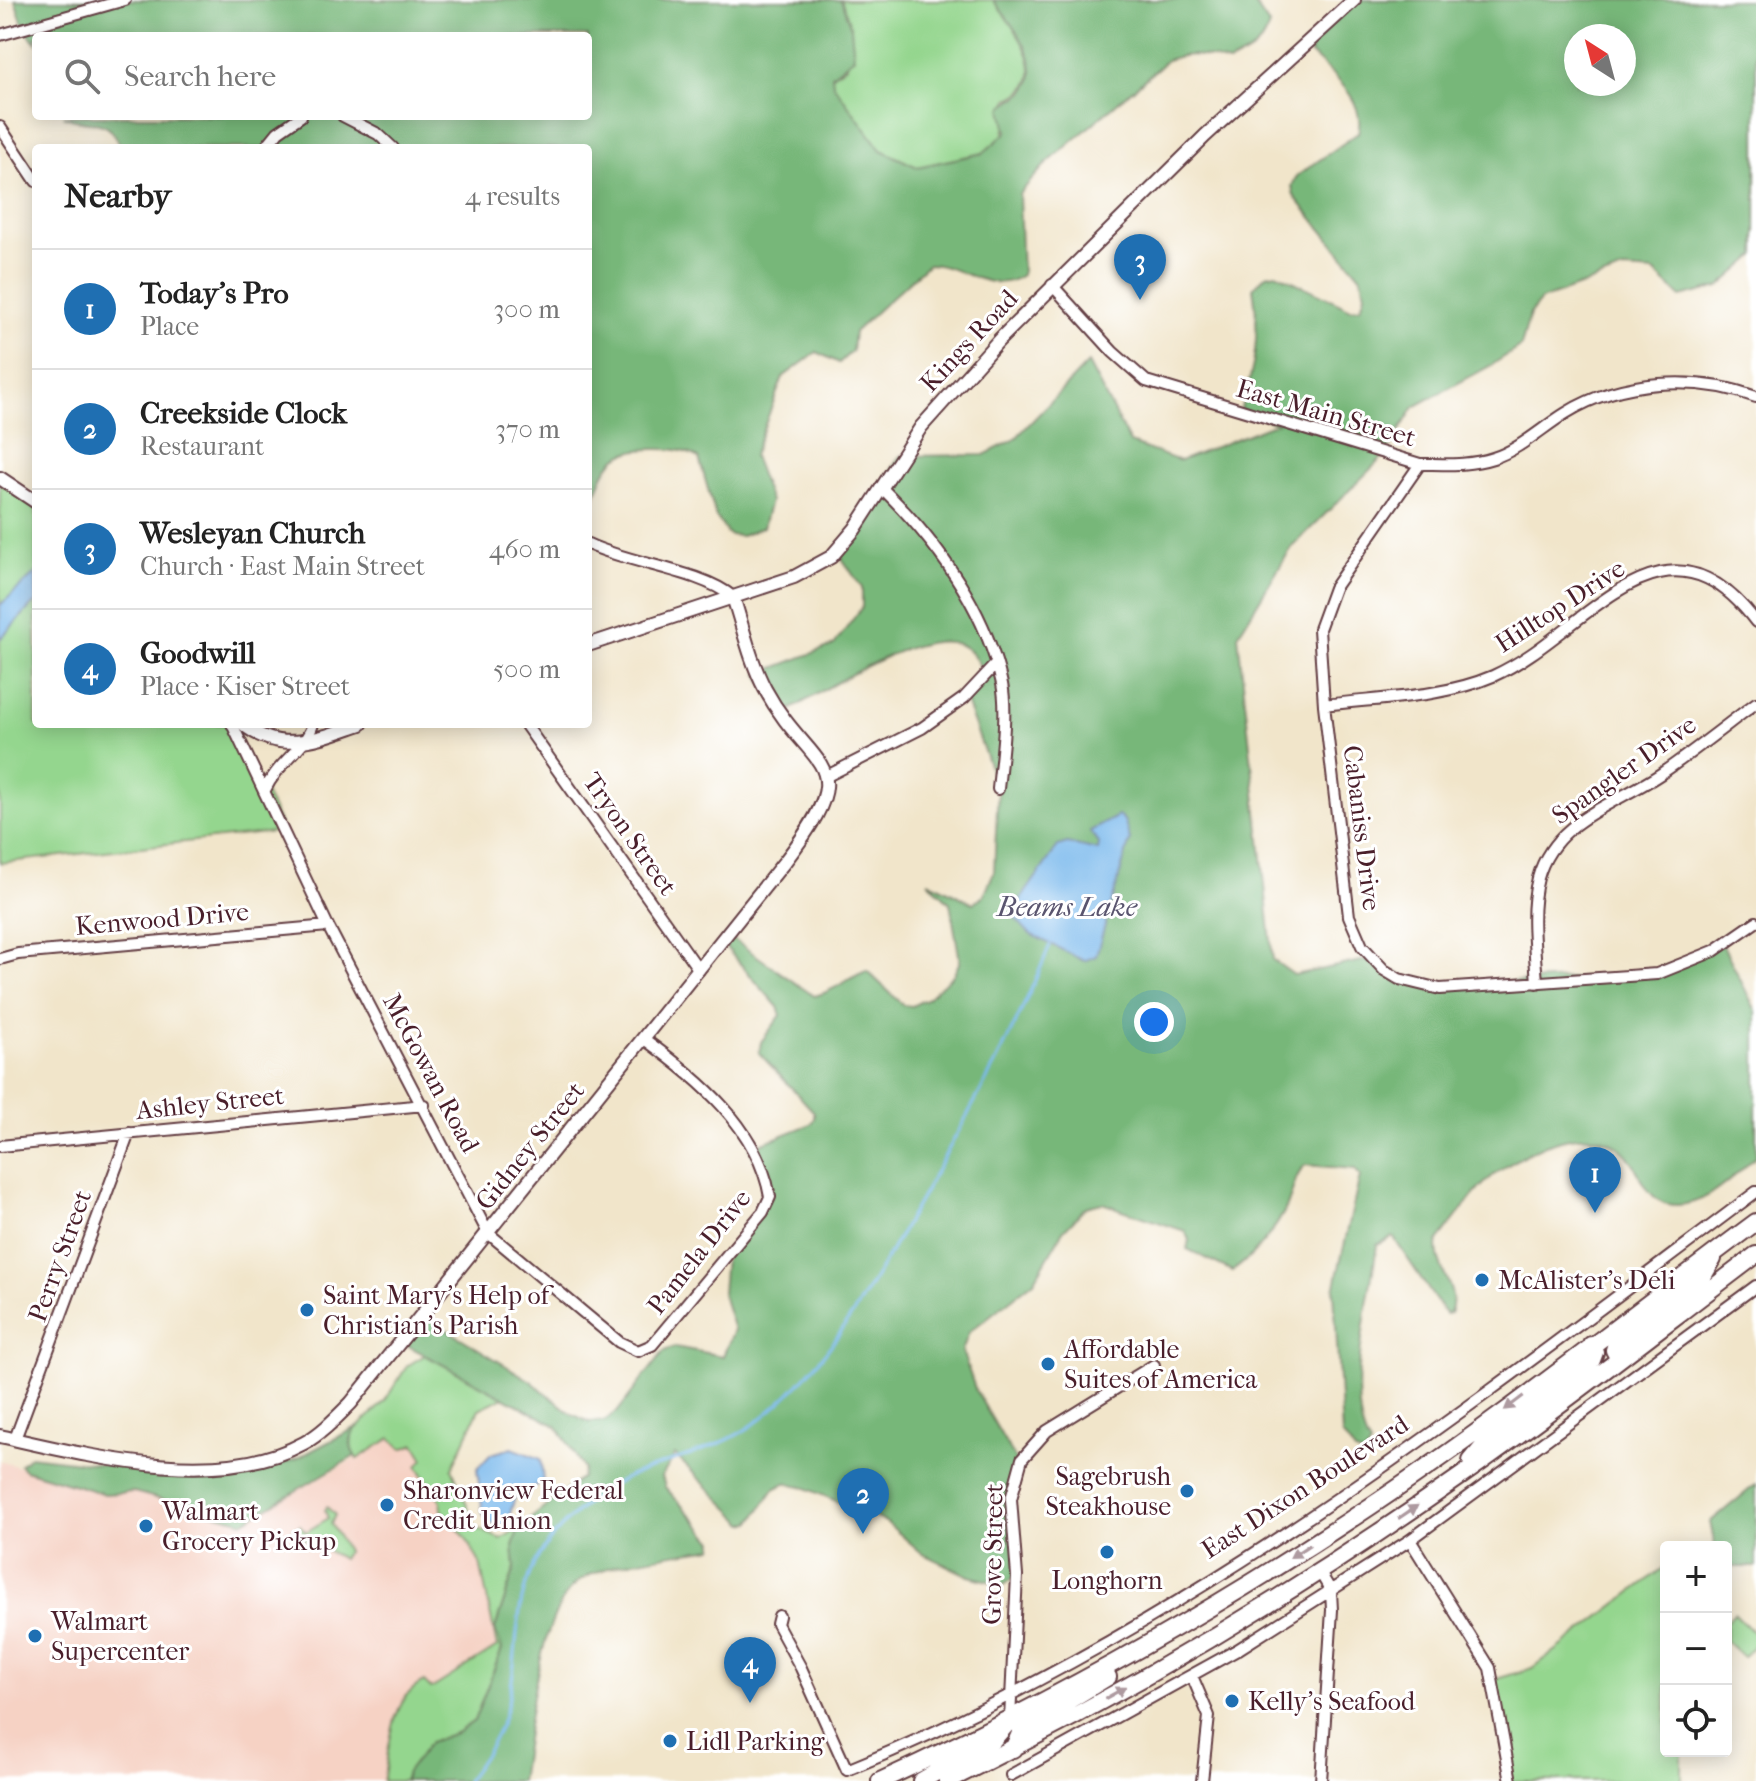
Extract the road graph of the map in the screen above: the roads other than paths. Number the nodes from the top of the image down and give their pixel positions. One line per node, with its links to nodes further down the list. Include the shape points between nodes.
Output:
1 (125, 0): 3 (street)
2 (1354, 0): 10 (street, Kings Road)
3 (0, 35)
4 (295, 120): 7 (street)
5 (351, 120): 8 (street)
6 (0, 127): 9 (street)
7 (268, 144)
8 (389, 144)
9 (32, 175)
10 (1052, 285): 12 (street, East Main Street, via 1146,381); 14 (street, Kings Road, via 942,401)
11 (1756, 397): 12 (street, East Main Street, via 1715,387 1648,385 1570,410 1496,457 1466,465)
12 (1420, 464): 22 (street, Cabaniss Drive, via 1327,602 1319,629)
13 (0, 478): 15 (street)
14 (881, 487): 17 (street, Kings Road, via 831,557 794,577); 20 (street, via 951,570 988,640)
15 (32, 499)
16 (592, 546): 17 (street, via 713,583)
17 (733, 597): 19 (street, Kings Road); 29 (street, via 766,691 812,748)
18 (1756, 622): 22 (street, Hilltop Drive, via 1733,593 1712,578 1688,571 1656,574 1622,588 1535,652 1480,680 1450,689)
19 (592, 644)
20 (995, 665): 29 (street, via 964,698 922,728); 30 (street, via 1002,686)
21 (1756, 703): 36 (street, Spangler Drive, via 1659,775 1561,837 1543,866 1536,891)
22 (1324, 705): 36 (street, Cabaniss Drive, via 1349,916 1366,952 1385,970 1420,986)
23 (234, 728): 31 (street, McGowan Road)
24 (250, 728): 28 (street, via 273,741)
25 (311, 728): 28 (street)
26 (349, 728): 28 (street)
27 (528, 728): 35 (street, Tryon Street)
28 (305, 743): 31 (street, via 287,756)
29 (827, 776): 35 (street, Gidney Street, via 819,811 799,843)
30 (998, 789)
31 (265, 790): 33 (street, McGowan Road)
32 (1756, 922): 36 (street, Cabaniss Drive, via 1680,967 1639,976)
33 (328, 926): 34 (street, Kenwood Drive); 38 (street, McGowan Road)
34 (0, 959)
35 (699, 970): 37 (street, Gidney Street)
36 (1537, 983)
37 (644, 1039): 43 (street, Gidney Street); 48 (street, Pamela Drive, via 725,1108 765,1177 770,1197)
38 (424, 1105): 39 (street, Ashley Street); 43 (street, McGowan Road)
39 (129, 1133): 40 (street, Ashley Street); 54 (street, Perry Street)
40 (0, 1146)
41 (1756, 1192): 47 (street, East Dixon Boulevard)
42 (1756, 1222): 44 (highway, East Dixon Boulevard)
43 (488, 1233): 48 (street, McGowan Road, via 619,1342 636,1351); 54 (street, Gidney Street, via 351,1403 315,1436 286,1451 249,1462 197,1466 110,1458)
44 (1717, 1251): 49 (highway, East Dixon Boulevard); 50 (highway, via 1701,1280 1616,1344)
45 (1756, 1255): 50 (highway)
46 (1756, 1286): 52 (street)
47 (1578, 1325): 49 (street); 62 (street, East Dixon Boulevard, via 1335,1500 1144,1619)
48 (652, 1345)
49 (1591, 1345): 55 (highway, via 1592,1360 1487,1442); 60 (highway, East Dixon Boulevard, one-way to 60, via 1372,1505)
50 (1619, 1359): 52 (street); 55 (highway)
51 (1154, 1365): 62 (street, Grove Street, via 1047,1431 1022,1459 1011,1499 1017,1576)
52 (1633, 1378): 56 (street)
53 (0, 1436): 54 (street, Gidney Street)
54 (15, 1439)
55 (1462, 1476): 57 (highway, one-way to 55)
56 (1410, 1540): 58 (street); 71 (street, via 1490,1668)
57 (1319, 1571): 58 (street); 64 (highway, one-way to 57, via 1176,1659)
58 (1331, 1591): 61 (street); 70 (street)
59 (779, 1616): 62 (street, East Dixon Boulevard, via 777,1624 847,1770)
60 (1121, 1660): 63 (highway, East Dixon Boulevard); 64 (highway, via 1105,1679 1022,1729)
61 (1192, 1676): 65 (street); 69 (street, via 1210,1730)
62 (1013, 1692): 63 (street, Grove Street)
63 (1010, 1719): 66 (highway, East Dixon Boulevard); 67 (highway, via 1000,1735)
64 (1013, 1749): 65 (street); 68 (highway)
65 (1011, 1778)
66 (880, 1781)
67 (921, 1781)
68 (947, 1781)
69 (1202, 1781)
70 (1321, 1781)
71 (1511, 1781)

